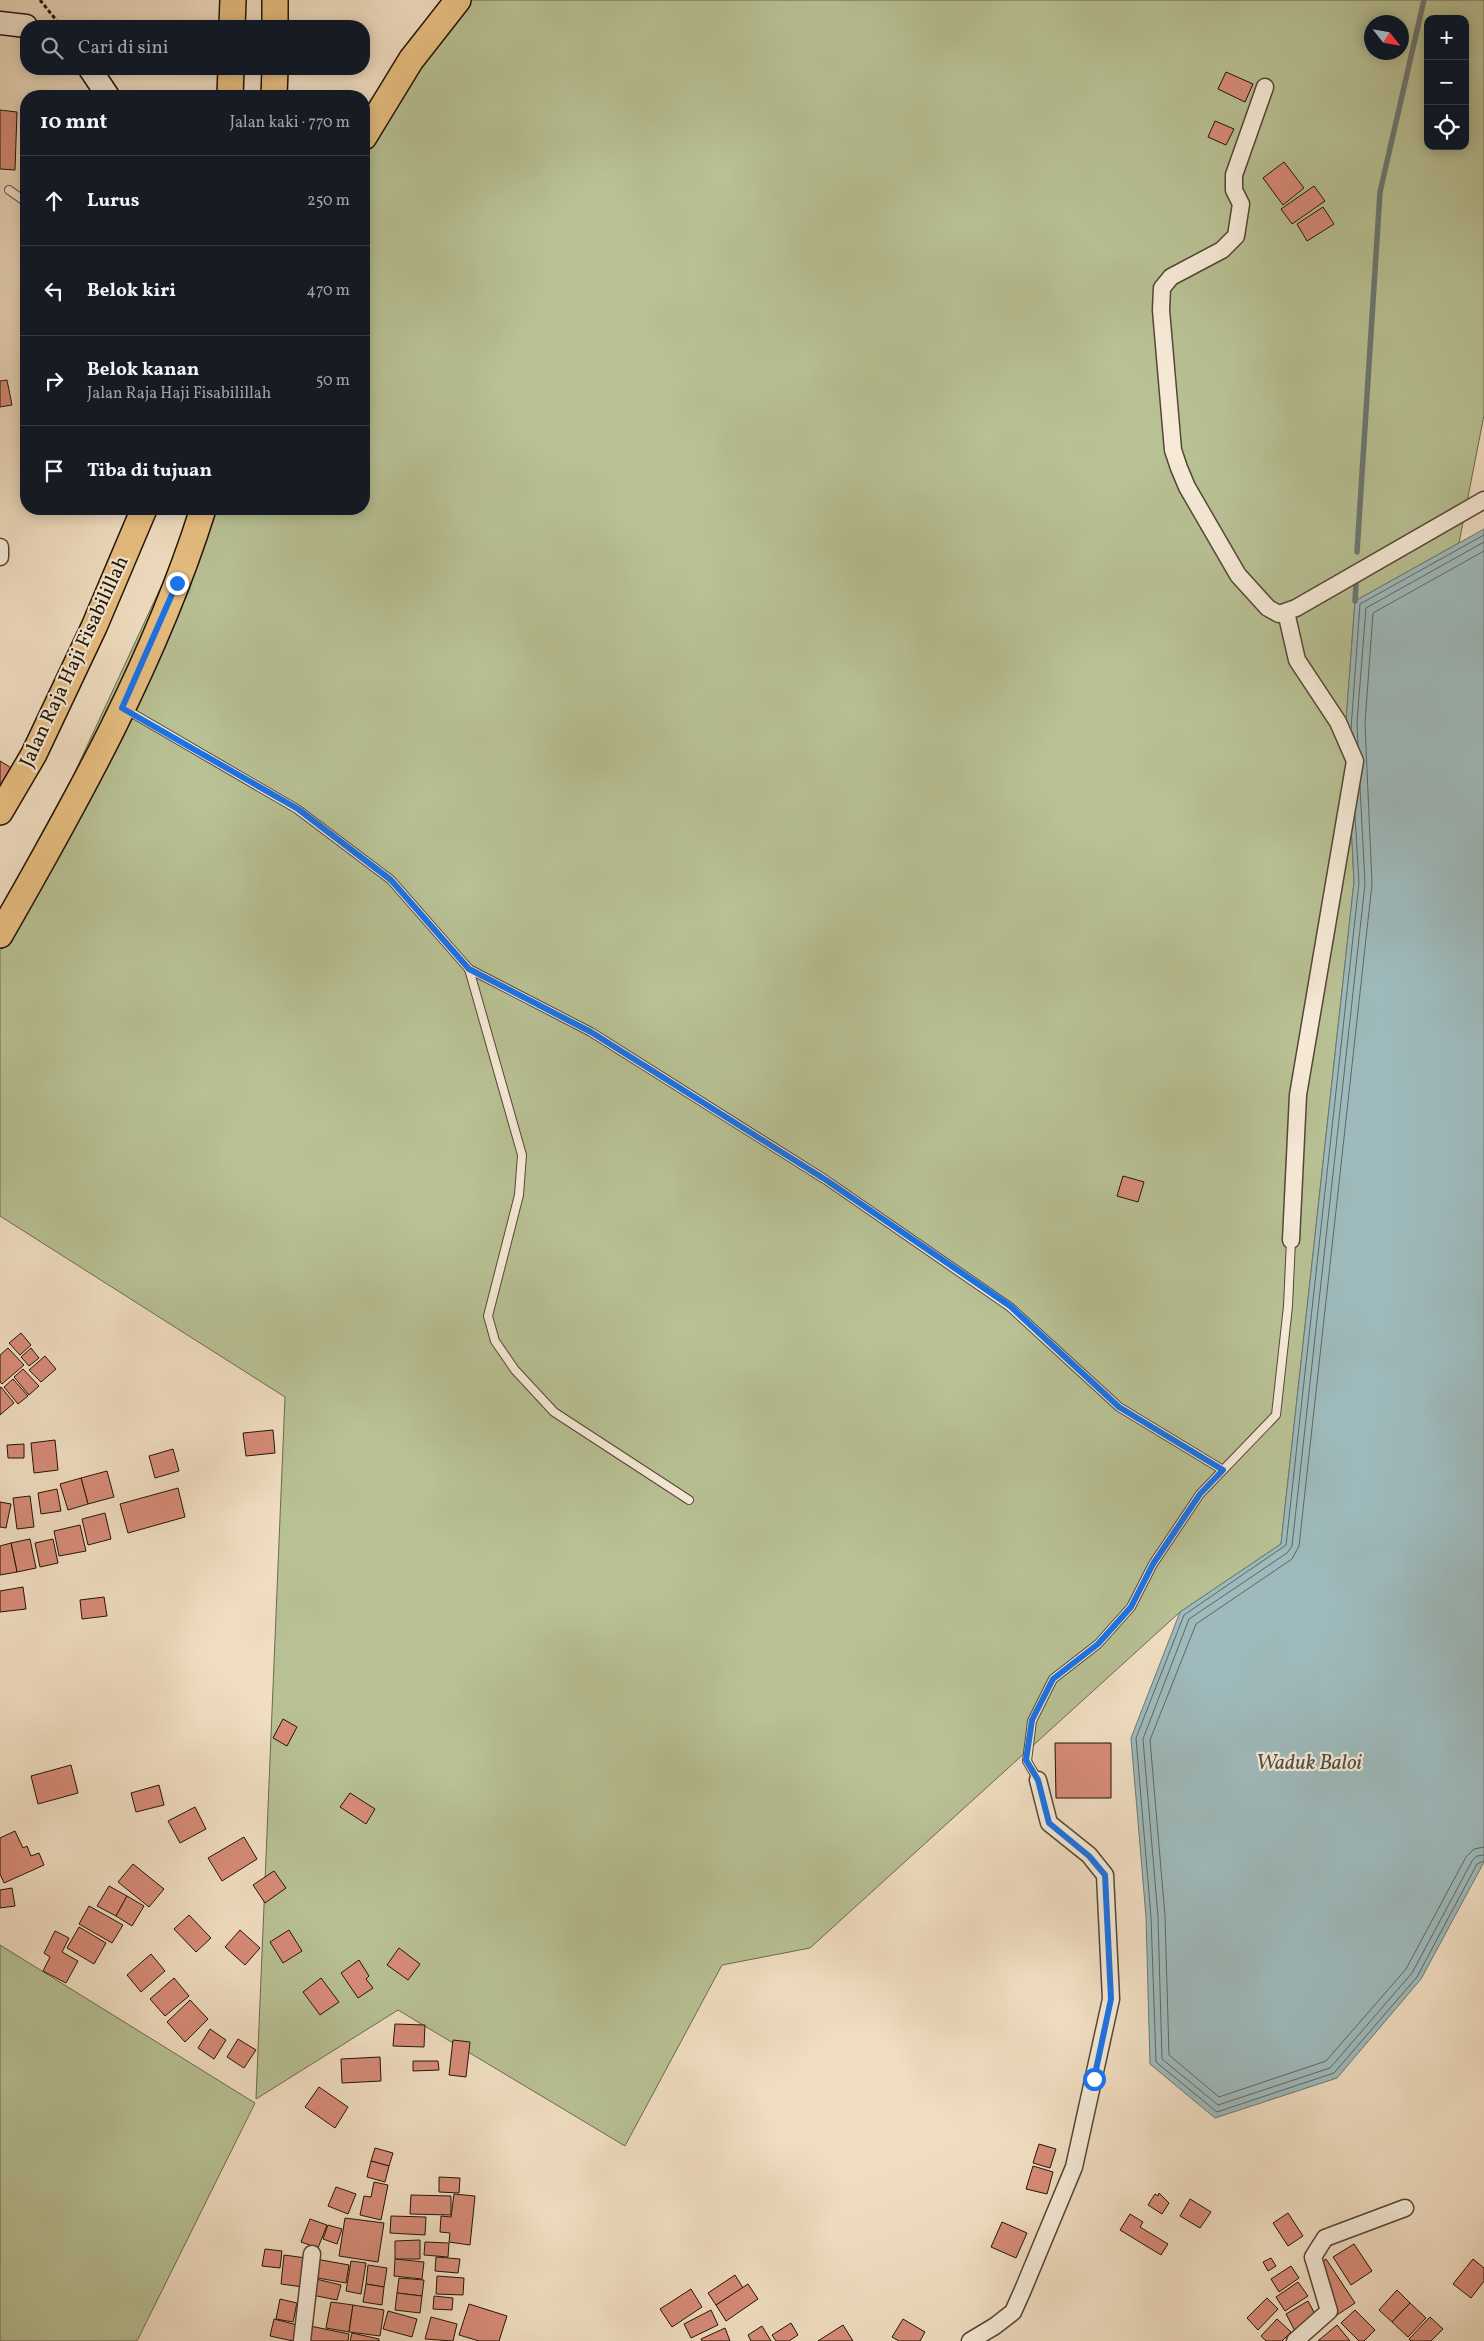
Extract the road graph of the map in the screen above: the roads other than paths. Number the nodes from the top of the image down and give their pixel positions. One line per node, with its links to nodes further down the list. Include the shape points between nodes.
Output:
1 (232, 0): 4 (main road)
2 (275, 0): 5 (main road)
3 (458, 0): 15 (main road, via 411,60)
4 (232, 20)
5 (275, 20)
6 (0, 23): 7 (street)
7 (20, 25)
8 (94, 75): 12 (street)
9 (232, 75): 13 (main road)
10 (275, 75): 14 (main road)
11 (1265, 87): 23 (street, via 1234,175 1234,190 1241,204 1236,236 1222,250 1172,277 1162,288 1161,310 1174,450 1179,468 1238,575 1274,612)
12 (104, 90)
13 (230, 90)
14 (274, 90)
15 (370, 127)
16 (9, 190): 17 (lane)
17 (20, 198)
18 (1484, 500): 23 (street)
19 (141, 515): 25 (main road, Jalan Raja Haji Fisabilillah, via 90,636 34,754)
20 (201, 515): 24 (main road, via 177,583)
21 (0, 547): 22 (street)
22 (0, 557)
23 (1286, 612): 28 (street, via 1297,660 1338,722 1355,761 1298,1095)
24 (122, 708): 26 (main road); 27 (lane, via 298,809 391,880)
25 (0, 812)
26 (0, 935)
27 (469, 969): 29 (lane, via 591,1032 826,1180 1010,1306 1119,1407); 30 (lane, via 522,1156 519,1195 488,1316 495,1341 515,1370 554,1412)
28 (1291, 1240): 29 (lane, via 1288,1306 1276,1416)
29 (1223, 1470): 31 (lane, via 1200,1494 1179,1525 1153,1564 1131,1607 1098,1644 1053,1679 1032,1720 1026,1760)
30 (689, 1500)
31 (1038, 1780): 35 (street, via 1049,1823 1089,1856 1105,1875 1111,1999 1074,2167 1013,2312)
32 (1405, 2208): 36 (street, via 1325,2238 1313,2257 1329,2311)
33 (312, 2254): 34 (street)
34 (302, 2341)
35 (970, 2341)
36 (1295, 2341)

